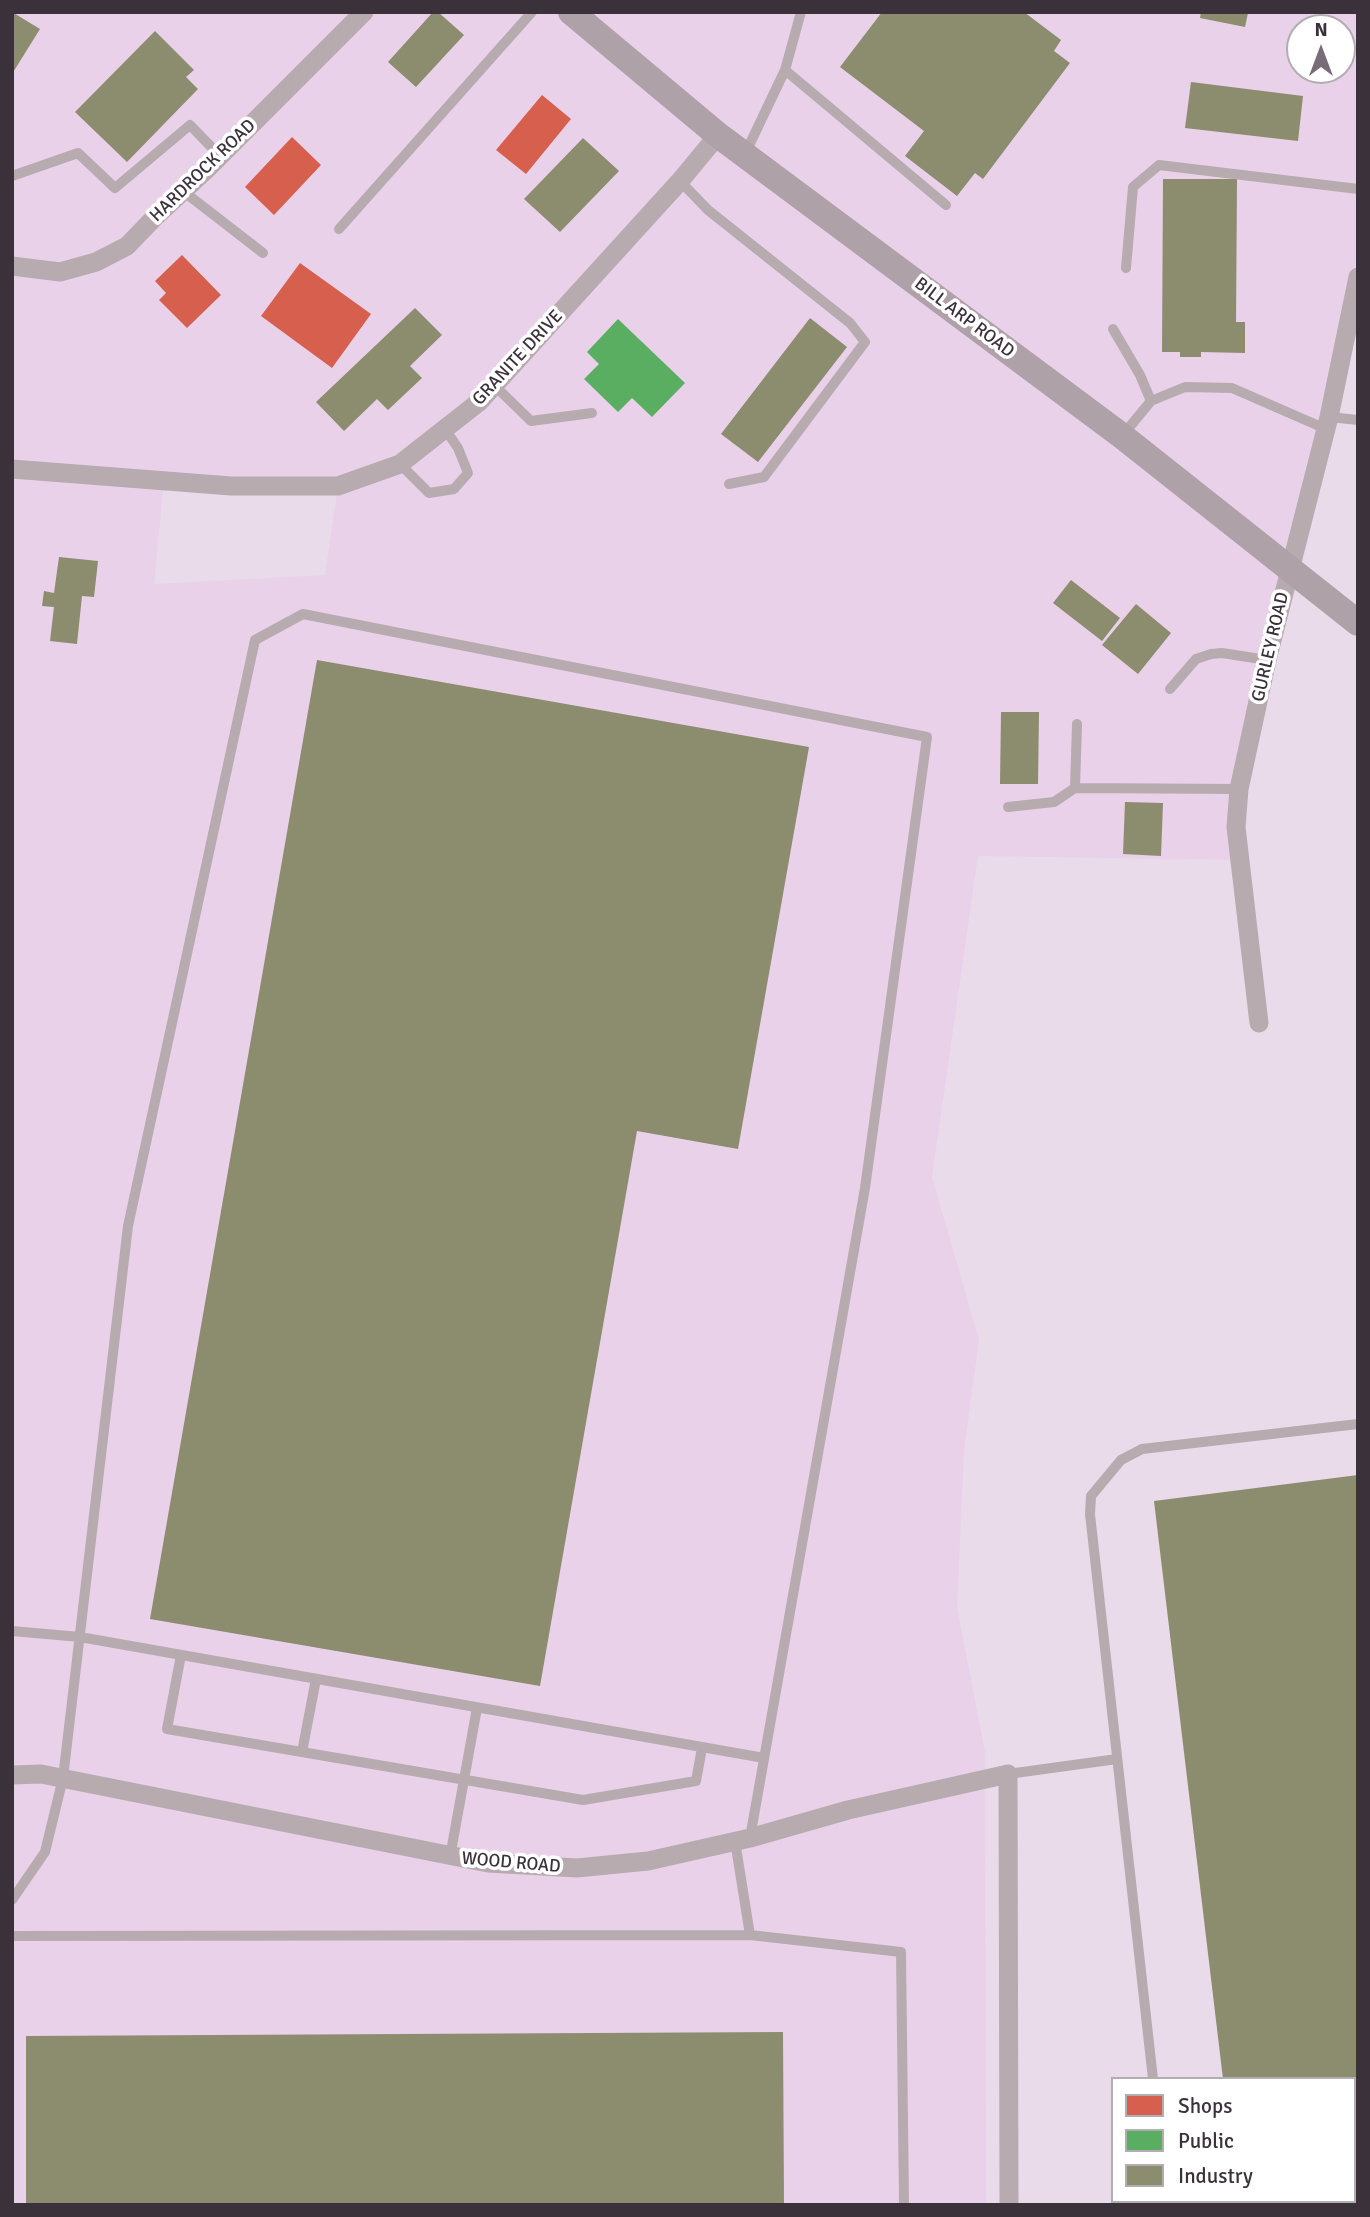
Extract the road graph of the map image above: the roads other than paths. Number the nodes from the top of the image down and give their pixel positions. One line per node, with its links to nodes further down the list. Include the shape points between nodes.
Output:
1 (364, 12): 8 (street, HARDROCK ROAD)
2 (532, 12): 14 (lane)
3 (571, 12): 6 (main road, BILL ARP ROAD)
4 (800, 12): 5 (lane)
5 (785, 70): 7 (lane); 13 (lane)
6 (718, 135): 7 (main road, BILL ARP ROAD); 10 (street, GRANITE DRIVE)
7 (745, 155): 26 (main road, BILL ARP ROAD)
8 (220, 156): 9 (lane, via 190,125 115,188 78,153); 12 (street, HARDROCK ROAD)
9 (12, 176)
10 (680, 181): 20 (street, GRANITE DRIVE); 29 (lane, via 708,210 850,323 865,342 764,477)
11 (1358, 189): 17 (lane, via 1158,165 1133,187)
12 (183, 191): 15 (lane); 16 (street, HARDROCK ROAD, via 127,246 96,262 60,272)
13 (946, 205)
14 (339, 229)
15 (262, 253)
16 (12, 265)
17 (1126, 268)
18 (1358, 277): 24 (street, GURLEY ROAD)
19 (1113, 329): 21 (lane)
20 (495, 386): 22 (lane, via 531,421); 25 (street, GRANITE DRIVE)
21 (1152, 401): 24 (lane, via 1185,387 1232,388); 26 (lane)
22 (592, 413)
23 (1358, 420): 24 (lane)
24 (1328, 423): 30 (street, GURLEY ROAD)
25 (445, 429): 27 (street, GRANITE DRIVE); 27 (lane, via 468,473 454,489 429,493)
26 (1122, 436): 30 (main road, BILL ARP ROAD)
27 (400, 464): 28 (street, GRANITE DRIVE, via 338,486 231,486)
28 (12, 469)
29 (730, 484)
30 (1290, 569): 31 (main road, BILL ARP ROAD); 32 (street, GURLEY ROAD)
31 (1358, 623)
32 (1267, 660): 33 (lane, via 1211,654 1196,659); 36 (street, GURLEY ROAD)
33 (1170, 689)
34 (1077, 724): 35 (lane)
35 (1076, 788): 36 (lane); 37 (lane, via 1054,802)
36 (1239, 789): 38 (street, GURLEY ROAD, via 1236,827)
37 (1008, 807)
38 (1259, 1023)
39 (1358, 1424): 48 (lane, via 1142,1449 1121,1460 1091,1496)
40 (12, 1631): 41 (lane)
41 (80, 1637): 42 (lane); 47 (lane, via 128,1226 249,667 255,640 303,614 927,737 865,1188); 51 (lane)
42 (181, 1655): 43 (lane); 46 (lane, via 167,1729)
43 (316, 1679): 44 (lane); 46 (lane)
44 (477, 1708): 45 (lane); 52 (lane)
45 (702, 1748): 47 (lane); 52 (lane, via 696,1781 583,1800)
46 (302, 1752): 52 (lane)
47 (764, 1758): 53 (lane)
48 (1117, 1759): 49 (lane); 58 (lane)
49 (1008, 1773): 53 (street, WOOD ROAD); 60 (street)
50 (12, 1775): 51 (street, WOOD ROAD)
51 (63, 1778): 54 (street, WOOD ROAD); 55 (lane, via 45,1852)
52 (464, 1780): 54 (lane)
53 (742, 1840): 54 (street, WOOD ROAD, via 648,1861 577,1868); 56 (lane)
54 (450, 1857)
55 (12, 1899)
56 (750, 1935): 57 (lane); 59 (lane, via 901,1952)
57 (12, 1936)
58 (1153, 2077)
59 (904, 2205)
60 (1009, 2205)

